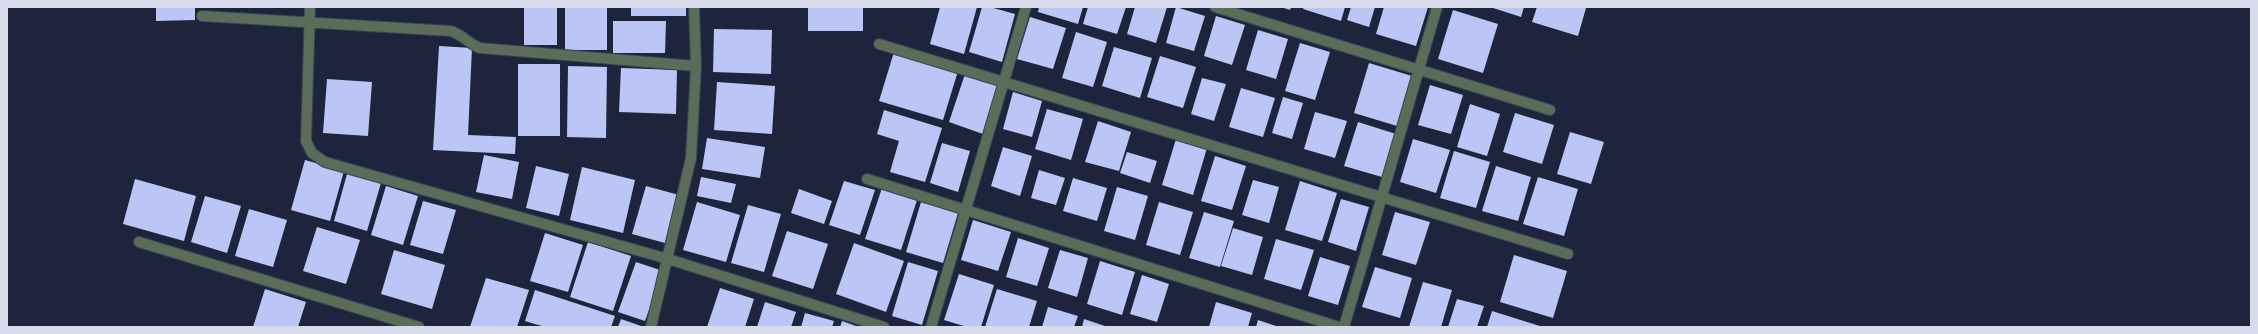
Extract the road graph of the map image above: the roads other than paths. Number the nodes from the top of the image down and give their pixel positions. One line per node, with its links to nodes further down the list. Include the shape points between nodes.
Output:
1 (310, 7): 7 (street)
2 (694, 7): 9 (street)
3 (1026, 7): 11 (street)
4 (1215, 7): 10 (street)
5 (1437, 7): 10 (street)
6 (202, 16): 7 (street)
7 (310, 22): 9 (street, via 452,31 480,48); 18 (street, via 306,141 312,153 325,162)
8 (879, 44): 11 (street)
9 (696, 66): 18 (street, via 691,158)
10 (1419, 69): 12 (street); 14 (street)
11 (1004, 82): 14 (street); 15 (street)
12 (1550, 110)
13 (866, 179): 15 (street)
14 (1382, 198): 17 (street); 24 (street)
15 (966, 210): 22 (street); 23 (street)
16 (140, 242): 19 (street)
17 (1568, 254)
18 (668, 259): 20 (street); 21 (street)
19 (419, 327)
20 (651, 327)
21 (884, 327)
22 (931, 327)
23 (1339, 327)
24 (1344, 327)

